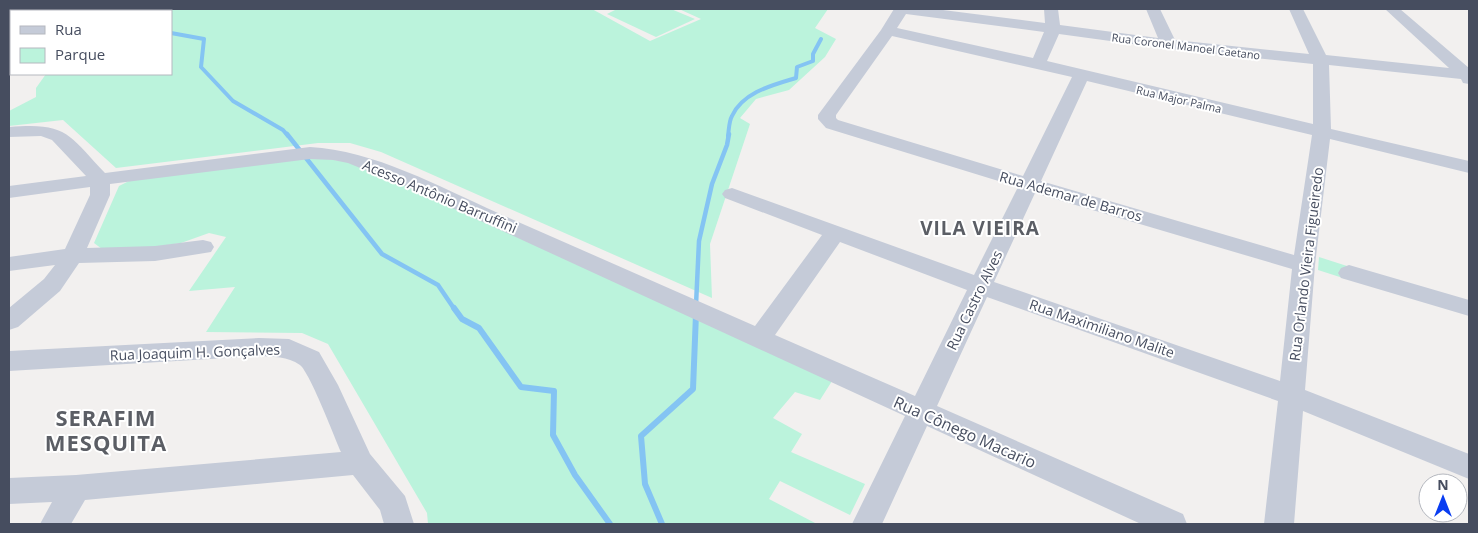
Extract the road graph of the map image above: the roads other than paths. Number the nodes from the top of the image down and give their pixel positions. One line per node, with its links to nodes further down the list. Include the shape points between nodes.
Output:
1 (902, 9): 6 (street, Rua Coronel Manoel Caetano); 7 (street)
2 (1051, 9): 6 (street)
3 (1152, 9): 8 (street)
4 (1296, 9): 9 (street, Rua Orlando Vieira Figueiredo)
5 (1392, 9): 12 (street)
6 (1053, 30): 8 (street, Rua Coronel Manoel Caetano); 10 (street)
7 (888, 31): 10 (street, Rua Major Palma); 17 (street, Rua Ademar de Barros, via 827,115 828,119 838,126)
8 (1170, 44): 9 (street, Rua Coronel Manoel Caetano)
9 (1321, 61): 12 (street, Rua Coronel Manoel Caetano); 14 (street, Rua Orlando Vieira Figueiredo)
10 (1038, 64): 11 (street, Rua Major Palma)
11 (1081, 76): 14 (street, Rua Major Palma); 17 (street, Rua Castro Alves)
12 (1468, 76)
13 (18, 131): 16 (street, via 52,132 59,136)
14 (1322, 132): 15 (street, Rua Major Palma); 24 (street, Rua Orlando Vieira Figueiredo)
15 (1469, 167)
16 (100, 179): 18 (street, Acesso Antônio Barruffini); 22 (street, via 100,195); 29 (street, Acesso Antônio Barruffini, via 310,153 354,159)
17 (1028, 184): 24 (street, Rua Ademar de Barros); 26 (street, Rua Castro Alves)
18 (9, 192)
19 (732, 194): 20 (street, Rua Maximiliano Malite)
20 (835, 233): 26 (street, Rua Maximiliano Malite); 29 (street)
21 (203, 247): 22 (street, via 153,254)
22 (73, 256): 23 (street); 28 (street, via 52,284)
23 (9, 264)
24 (1304, 265): 31 (street, Rua Orlando Vieira Figueiredo)
25 (1349, 273): 27 (street)
26 (981, 286): 31 (street, Rua Maximiliano Malite); 32 (street, Rua Castro Alves)
27 (1469, 308)
28 (9, 321)
29 (760, 337): 32 (street, Rua Cônego Macario)
30 (9, 361): 33 (street, Rua Joaquim H. Gonçalves, via 289,348 310,359)
31 (1291, 395): 34 (street, Rua Maximiliano Malite); 41 (street, Rua Orlando Vieira Figueiredo)
32 (919, 412): 39 (street, Rua Castro Alves); 40 (street, Rua Cônego Macario)
33 (360, 462): 35 (street); 38 (street, Rua Joaquim H. Gonçalves, via 394,506)
34 (1469, 467)
35 (76, 488): 36 (street); 37 (street)
36 (9, 491)
37 (55, 524)
38 (399, 524)
39 (867, 524)
40 (1172, 524)
41 (1279, 524)

